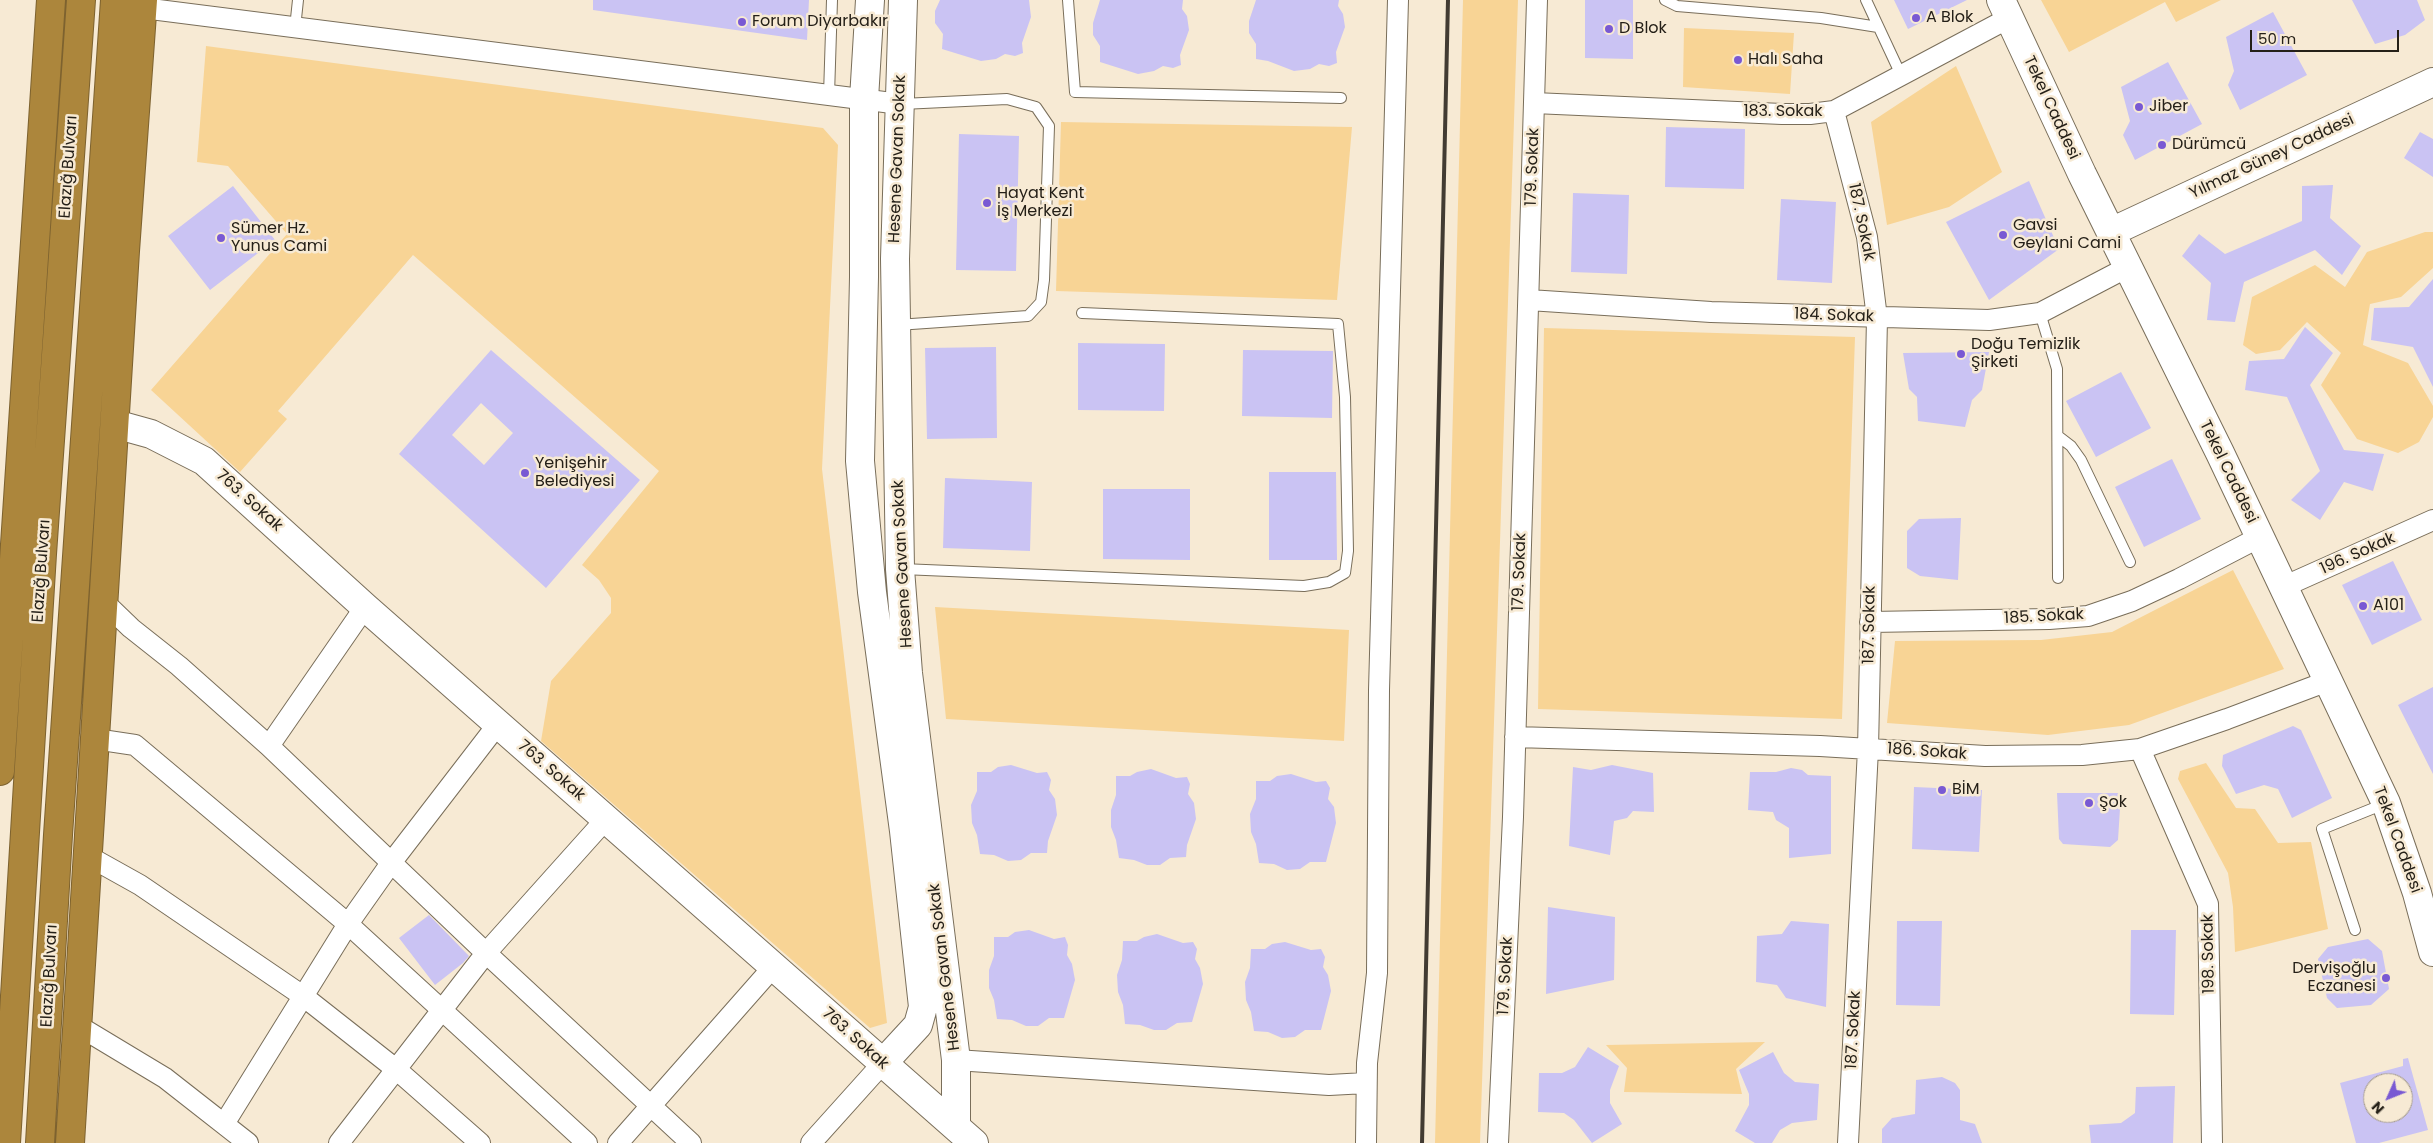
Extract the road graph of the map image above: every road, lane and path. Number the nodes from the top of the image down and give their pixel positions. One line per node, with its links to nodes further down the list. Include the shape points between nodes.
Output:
1 (51, 0): 43 (highway)
2 (81, 0): 71 (highway, Elazığ Bulvarı)
3 (115, 0): 72 (highway, Elazığ Bulvarı)
4 (298, 0): 16 (lane)
5 (832, 0): 19 (lane)
6 (870, 0): 21 (street)
7 (903, 0): 23 (street, Hesene Gavan Sokak)
8 (1068, 0): 20 (lane, via 1075,92)
9 (1398, 0): 67 (street, via 1379,690 1377,973)
10 (1537, 0): 22 (street, 179. Sokak)
11 (1665, 0): 15 (lane, via 1677,6 1821,18)
12 (1866, 0): 15 (lane)
13 (143, 4): 16 (street); 32 (highway)
14 (2005, 9): 17 (street, 183. Sokak); 25 (street, Tekel Caddesi)
15 (1878, 27): 17 (lane)
16 (295, 28): 19 (street)
17 (1902, 75): 24 (street, 183. Sokak)
18 (2433, 82): 25 (street, Yılmaz Güney Caddesi)
19 (829, 95): 21 (street)
20 (1341, 98)
21 (864, 99): 23 (street); 65 (street, via 860,461 872,592 904,831 923,1007 918,1024)
22 (1534, 103): 24 (street, 183. Sokak, via 1782,114); 27 (street, 179. Sokak)
23 (900, 104): 31 (street, Hesene Gavan Sokak, via 894,259); 31 (lane, via 1007,99 1036,107 1049,126 1041,302 1028,316)
24 (1834, 111): 30 (street, 187. Sokak, via 1867,237)
25 (2111, 232): 26 (street, Tekel Caddesi)
26 (2128, 268): 29 (street, 184. Sokak); 35 (street, Tekel Caddesi)
27 (1529, 300): 30 (street, 184. Sokak, via 1711,312); 46 (street, 179. Sokak)
28 (1082, 313): 37 (lane, via 1338,324 1345,397 1348,550 1345,573 1329,582 1304,586)
29 (2040, 313): 30 (street, 184. Sokak, via 1989,320); 33 (lane, via 2057,369)
30 (1877, 318): 42 (street, 187. Sokak)
31 (896, 325): 37 (street, Hesene Gavan Sokak)
32 (115, 424): 40 (highway); 41 (street, 763. Sokak, via 151,434 204,461)
33 (2058, 436): 36 (lane, via 2072,446 2081,460); 38 (lane)
34 (2433, 520): 39 (street, 196. Sokak)
35 (2260, 537): 39 (street, Tekel Caddesi); 42 (street, 185. Sokak, via 2179,580 2088,616)
36 (2130, 562)
37 (900, 569): 64 (street, Hesene Gavan Sokak, via 908,673)
38 (2058, 578)
39 (2283, 587): 44 (street, Tekel Caddesi)
40 (104, 602): 47 (highway); 48 (street)
41 (364, 606): 45 (street, 763. Sokak); 48 (street)
42 (1870, 622): 49 (street, 187. Sokak)
43 (4, 636): 51 (highway)
44 (2328, 681): 50 (street, 186. Sokak); 52 (street, Tekel Caddesi)
45 (498, 724): 53 (street, 763. Sokak); 55 (street)
46 (1515, 737): 49 (street, 186. Sokak); 82 (street, 179. Sokak)
47 (95, 739): 54 (highway); 56 (street, via 135,745)
48 (269, 746): 55 (street)
49 (1868, 748): 50 (street, 186. Sokak, via 1985,756 2082,755); 83 (street, 187. Sokak)
50 (2140, 749): 84 (street, 198. Sokak, via 2208,904)
51 (0, 771)
52 (2386, 803): 57 (lane, via 2322,829); 58 (street, Tekel Caddesi)
53 (606, 819): 59 (street); 60 (street, 763. Sokak)
54 (88, 856): 61 (street, via 140,885); 63 (highway)
55 (391, 863): 56 (street); 59 (street)
56 (348, 924): 61 (street); 62 (street)
57 (2355, 930)
58 (2433, 952)
59 (486, 953): 62 (street); 68 (street)
60 (774, 966): 65 (street, 763. Sokak); 68 (street)
61 (303, 996): 66 (street); 69 (street)
62 (442, 1010): 66 (street); 77 (street)
63 (77, 1025): 69 (street, via 164,1078); 73 (highway)
64 (956, 1060): 67 (street, via 1328,1085); 70 (street, Hesene Gavan Sokak)
65 (882, 1064): 70 (street, 763. Sokak); 80 (street)
66 (397, 1070): 75 (street); 76 (street)
67 (1366, 1083): 81 (street)
68 (649, 1105): 78 (street); 79 (street)
69 (224, 1124): 74 (street)
70 (965, 1134)
71 (6, 1143)
72 (40, 1143)
73 (70, 1143)
74 (248, 1143)
75 (339, 1143)
76 (480, 1143)
77 (587, 1143)
78 (618, 1143)
79 (691, 1143)
80 (810, 1143)
81 (1366, 1143)
82 (1498, 1143)
83 (1848, 1143)
84 (2212, 1143)

